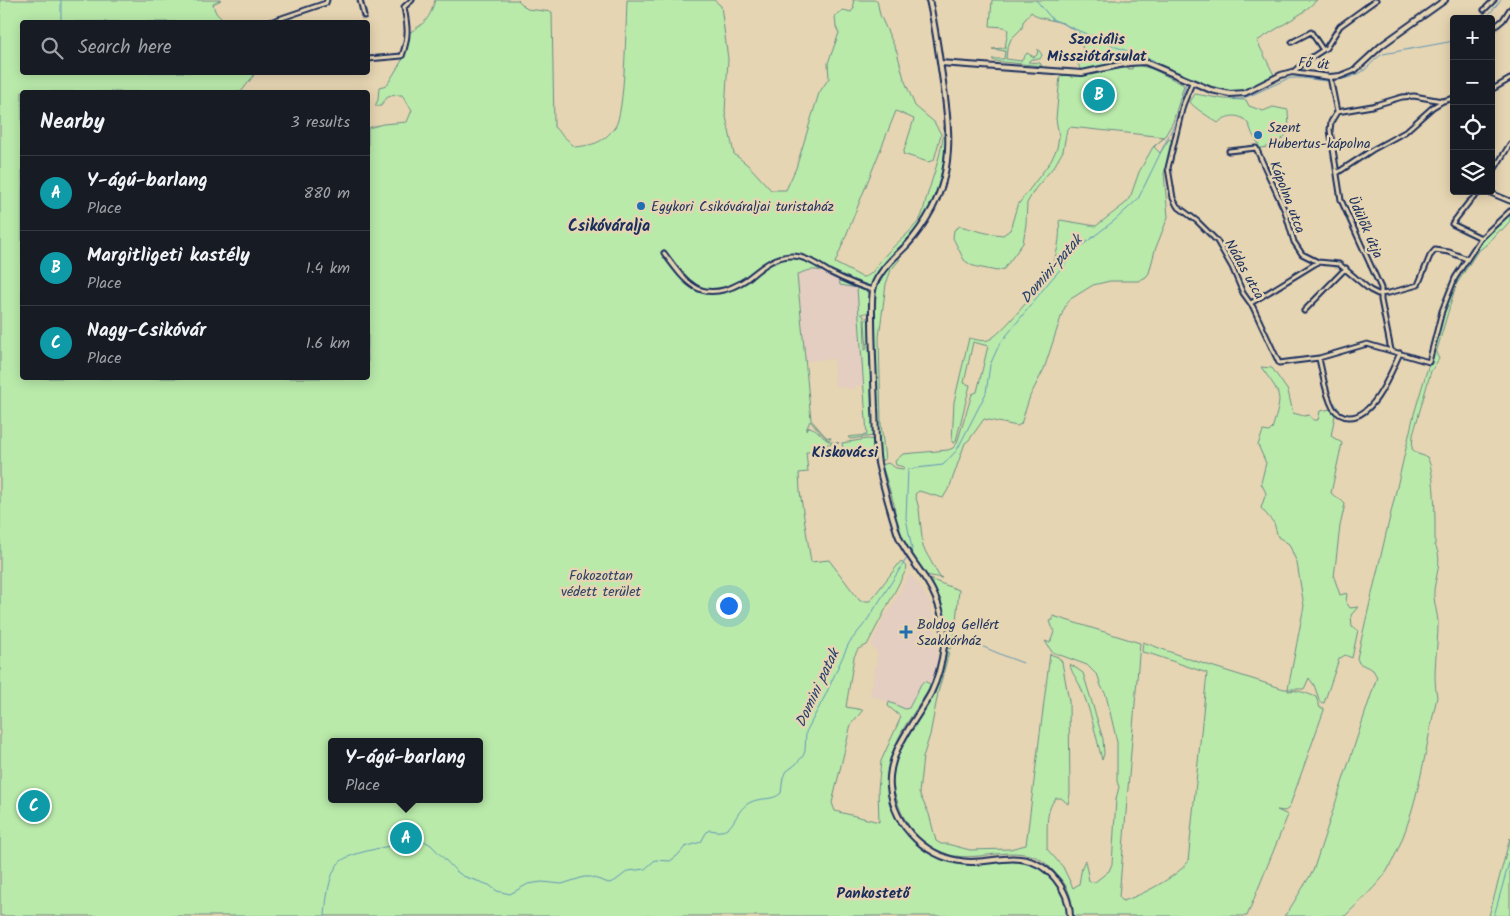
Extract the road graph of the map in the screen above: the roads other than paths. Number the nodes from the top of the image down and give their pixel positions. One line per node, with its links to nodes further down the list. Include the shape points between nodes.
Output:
1 (327, 0): 11 (street)
2 (360, 0): 10 (street)
3 (412, 0): 15 (street, via 404,6 407,40 402,56)
4 (929, 0): 16 (main road)
5 (1376, 0): 14 (street, via 1340,26)
6 (1445, 0): 19 (main road, Fő út, via 1382,45 1358,68)
7 (1494, 0): 9 (street)
8 (1510, 9): 12 (street)
9 (1484, 10)
10 (364, 16)
11 (276, 20)
12 (1495, 27)
13 (1292, 42): 14 (street, via 1311,32)
14 (1323, 50): 17 (street)
15 (370, 59)
16 (940, 63): 20 (main road, Fő út, via 1082,73 1145,62); 38 (main road, via 950,134 942,184 925,221 881,273)
17 (1292, 72): 19 (main road, Fő út); 20 (main road, Fő út, via 1245,93 1225,93)
18 (1510, 79): 21 (street)
19 (1330, 80): 24 (street, Üdülők útja)
20 (1191, 83): 40 (street, Nádas utca, via 1168,168 1173,198 1177,206 1217,241)
21 (1495, 88)
22 (1450, 99): 23 (street)
23 (1443, 101): 24 (street, via 1402,96 1372,106); 28 (street, via 1405,132)
24 (1337, 112): 28 (street, Üdülők útja, via 1330,130)
25 (1510, 144): 27 (street)
26 (1228, 151): 36 (street, Kápolna utca, via 1254,147 1279,197 1296,247 1306,257)
27 (1495, 168)
28 (1337, 173): 39 (street, Üdülők útja, via 1341,200)
29 (1477, 195): 33 (street, via 1452,224)
30 (1495, 195): 31 (street)
31 (1510, 201)
32 (1510, 211): 33 (street)
33 (1481, 238): 35 (street)
34 (664, 253): 38 (street, via 690,283 703,290 732,287 770,262 788,256 803,258 852,284)
35 (1467, 259): 39 (street, via 1435,250 1418,285); 43 (street, via 1454,278 1429,362)
36 (1318, 262): 37 (street, Kápolna utca, via 1336,262); 40 (street)
37 (1346, 268): 39 (street, Kápolna utca, via 1373,292); 41 (street)
38 (873, 290): 45 (main road, via 879,465 898,535 936,597 944,643 935,683 893,762 890,782 893,801 909,832 937,854 965,862 1022,859 1042,868 1063,890)
39 (1381, 294): 42 (street, Üdülők útja)
40 (1251, 303): 44 (street, Nádas utca, via 1279,363)
41 (1304, 311)
42 (1391, 350): 43 (street); 44 (street, via 1364,344)
43 (1400, 353): 44 (street, via 1373,403 1366,412 1351,418 1339,414 1331,404)
44 (1319, 358)
45 (1070, 916)

